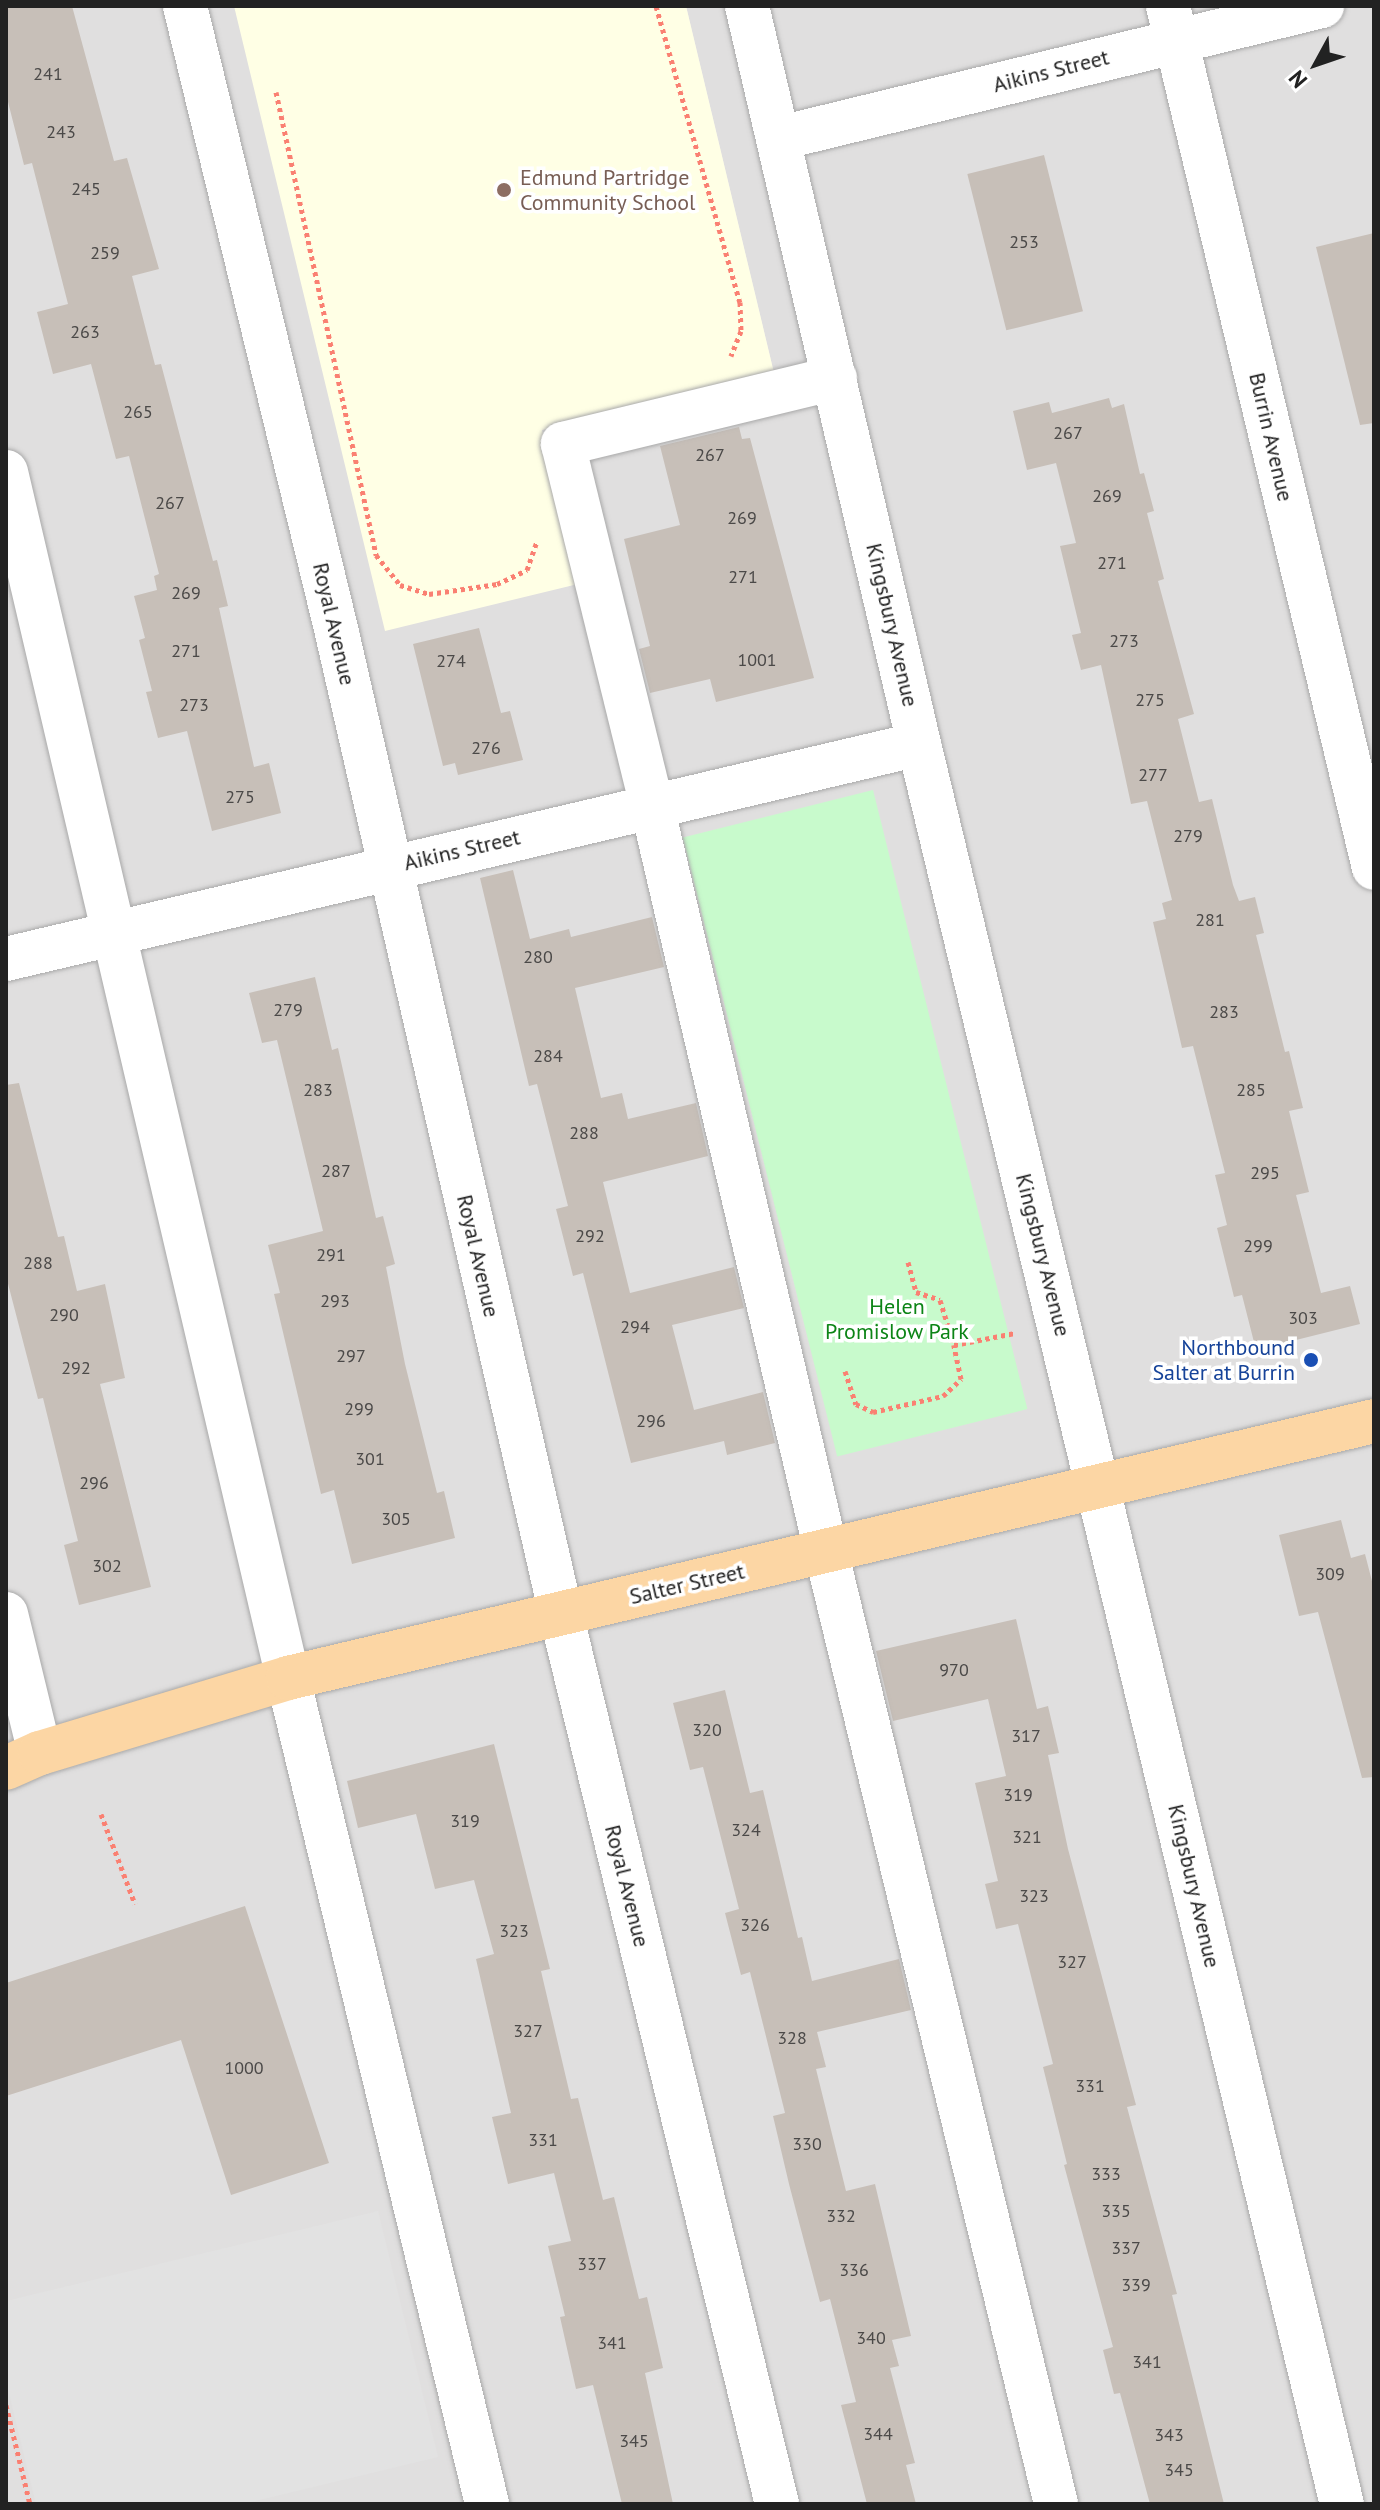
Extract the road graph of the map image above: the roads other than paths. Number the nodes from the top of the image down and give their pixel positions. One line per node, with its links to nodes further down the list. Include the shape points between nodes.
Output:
1 (185, 6): 10 (street, Royal Avenue, via 337,633)
2 (747, 6): 5 (street, Kingsbury Avenue)
3 (1322, 6): 4 (street, Aikins Street)
4 (1172, 23): 5 (street, Aikins Street); 11 (street, Burrin Avenue)
5 (780, 138): 6 (street, Kingsbury Avenue)
6 (835, 378): 8 (street, Kingsbury Avenue); 9 (street, via 563,444)
7 (6, 472): 12 (street)
8 (919, 744): 9 (street, Aikins Street); 15 (street, Kingsbury Avenue)
9 (652, 806): 10 (street, Aikins Street); 16 (street)
10 (388, 867): 12 (street, Aikins Street); 18 (street, Royal Avenue)
11 (1374, 868)
12 (116, 936): 13 (street, Aikins Street); 19 (street)
13 (6, 959)
14 (1374, 1421): 15 (main road, Salter Street)
15 (1099, 1487): 16 (main road, Salter Street); 24 (street, Kingsbury Avenue)
16 (826, 1551): 18 (main road, Salter Street); 23 (street)
17 (6, 1614): 20 (street)
18 (561, 1614): 19 (main road, Salter Street); 22 (street, Royal Avenue)
19 (288, 1678): 20 (main road, Salter Street); 21 (street)
20 (23, 1760)
21 (487, 2504)
22 (777, 2504)
23 (1056, 2504)
24 (1342, 2504)

